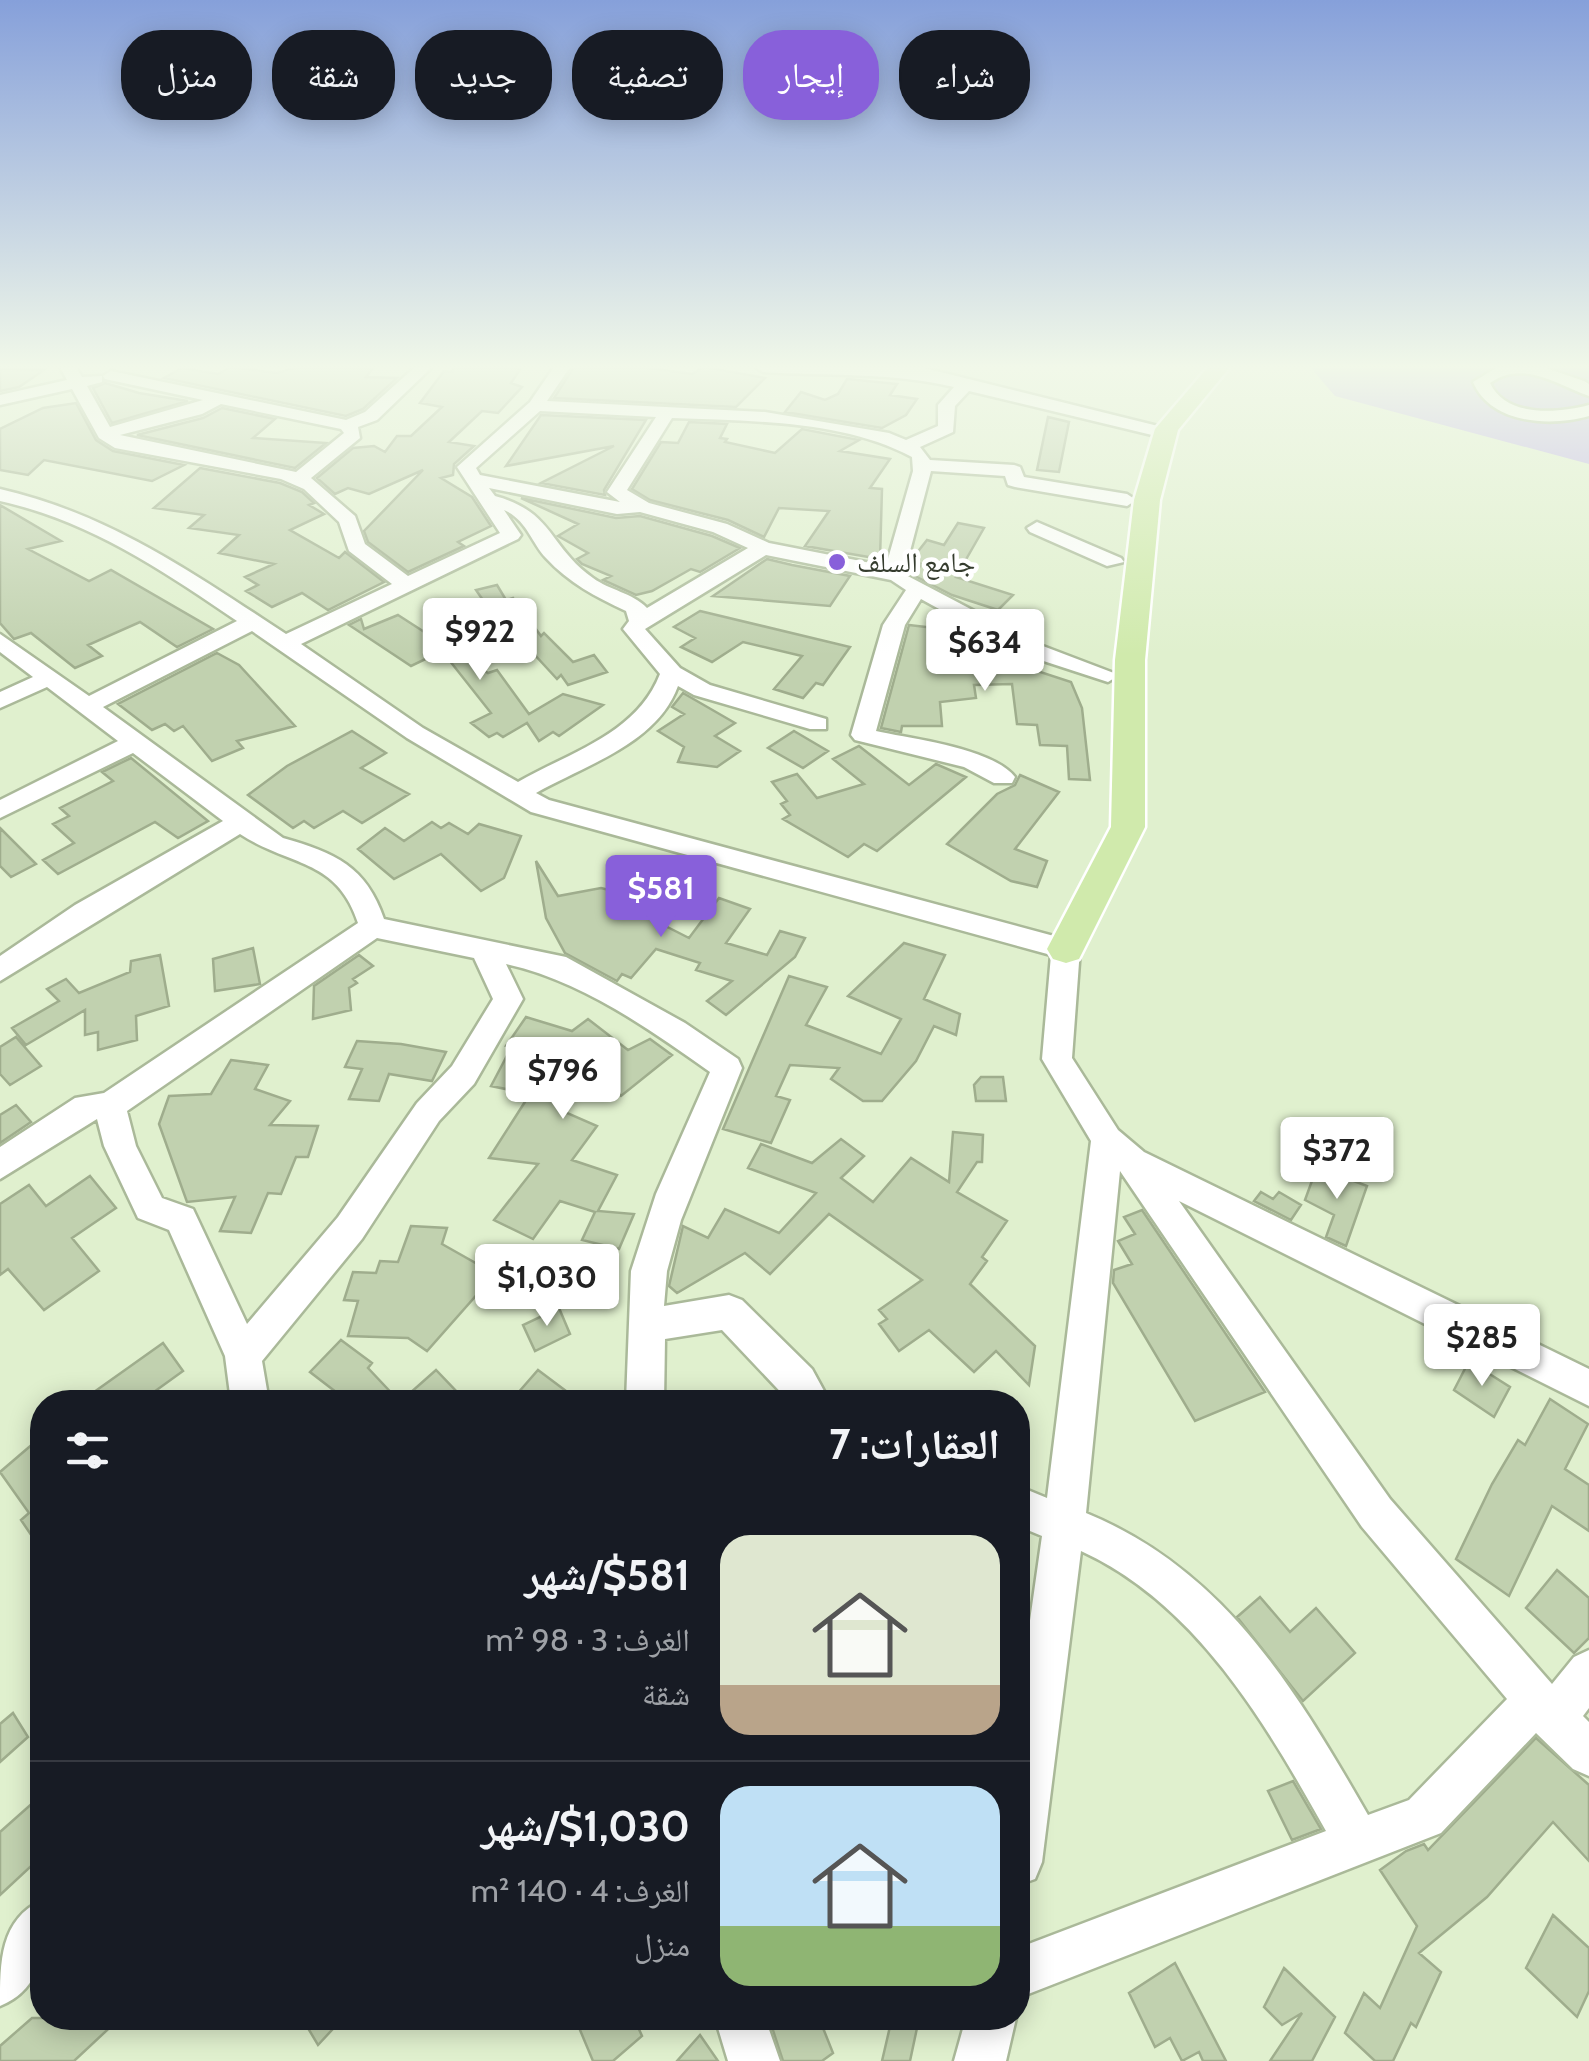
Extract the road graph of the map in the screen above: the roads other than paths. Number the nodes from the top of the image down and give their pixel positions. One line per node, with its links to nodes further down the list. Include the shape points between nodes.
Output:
1 (218, 463): 8 (street)
2 (318, 463): 8 (street)
3 (470, 463): 9 (street, via 466,467)
4 (634, 463): 13 (street, via 616,492)
5 (1140, 463): 12 (main road)
6 (1158, 463): 36 (main road, via 1147,500 1130,660 1128,828)
7 (922, 465): 12 (street, via 1014,471 1016,481); 17 (street)
8 (298, 479): 18 (street, via 348,520 356,547)
9 (475, 480): 11 (street); 13 (street)
10 (0, 495): 21 (street, via 92,520)
11 (488, 500): 18 (street, via 510,535); 20 (street, via 517,508 551,552 587,584 636,608)
12 (1127, 500): 16 (main road)
13 (642, 507): 15 (street, via 720,528)
14 (1037, 528): 16 (street)
15 (763, 548): 17 (street); 20 (street)
16 (1114, 562): 25 (main road)
17 (894, 574): 19 (street)
18 (406, 585): 23 (street)
19 (916, 590): 25 (street, via 1027,648); 31 (street, via 894,625 863,735 972,761)
20 (640, 621): 24 (street, via 634,629)
21 (252, 622): 23 (street); 28 (street)
22 (0, 641): 26 (street)
23 (285, 643): 32 (street, via 415,733)
24 (672, 674): 29 (street, via 702,690); 32 (street, via 668,690 619,740)
25 (1108, 675): 36 (main road, via 1100,830)
26 (49, 678): 27 (street); 28 (street)
27 (0, 701)
28 (88, 706): 30 (street)
29 (818, 724)
30 (135, 742): 33 (street); 34 (street)
31 (1003, 777)
32 (517, 792): 36 (street, via 540,806)
33 (0, 810)
34 (241, 822): 35 (street, via 346,876 362,890); 38 (street)
35 (373, 928): 37 (street); 39 (street)
36 (1066, 948): 40 (street, via 1058,1058)
37 (485, 950): 42 (street, via 556,964 727,1068 648,1273); 43 (street, via 508,999 464,1075 428,1112 350,1228)
38 (0, 970)
39 (110, 1106): 41 (street, via 86,1107); 43 (street, via 120,1146 150,1208 182,1220)
40 (1119, 1151): 44 (street); 49 (street); 51 (street, via 1376,1513)
41 (0, 1166)
42 (649, 1325): 46 (street); 47 (street, via 729,1312)
43 (244, 1356): 45 (street)
44 (1589, 1388)
45 (248, 1390)
46 (646, 1390)
47 (804, 1390)
48 (1030, 1511): 49 (street)
49 (1064, 1526): 53 (street); 54 (street, via 1144,1562 1228,1640 1308,1754)
50 (1589, 1672): 51 (street)
51 (1545, 1709): 52 (street); 54 (street, via 1424,1817)
52 (1589, 1753)
53 (1030, 1774)
54 (1358, 1843): 56 (street)
55 (30, 1940): 57 (street)
56 (1030, 1967)
57 (0, 1981)
58 (744, 2030): 60 (street)
59 (989, 2030): 61 (street)
60 (754, 2061)
61 (980, 2061)

